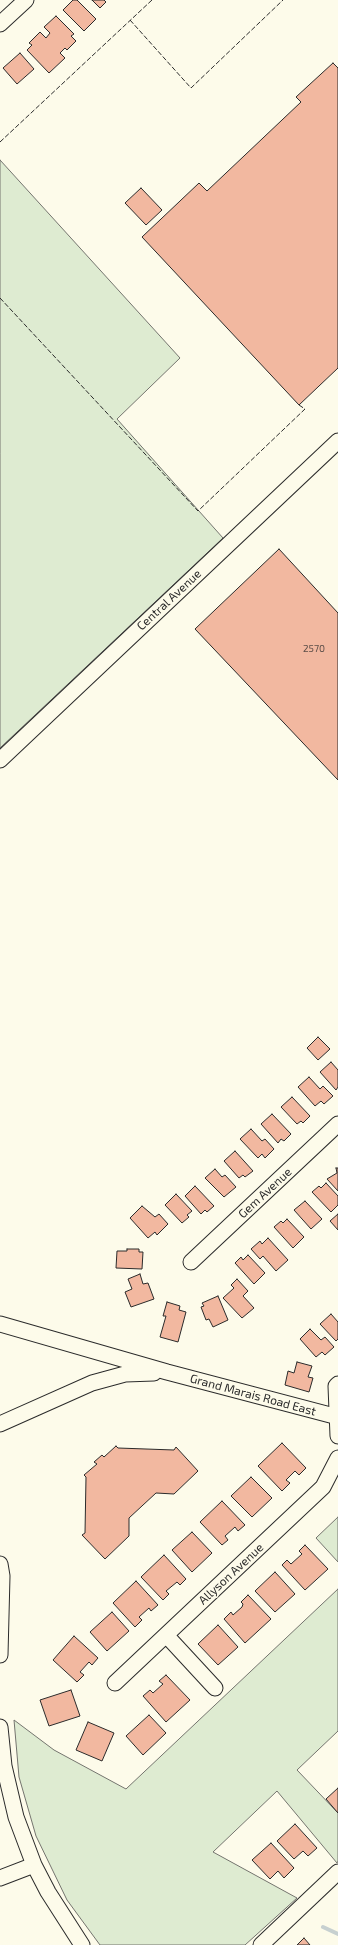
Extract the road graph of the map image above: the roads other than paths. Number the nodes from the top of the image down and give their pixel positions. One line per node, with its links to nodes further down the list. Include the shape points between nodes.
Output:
1 (26, 0): 2 (street)
2 (0, 24)
3 (338, 441): 4 (street, Central Avenue)
4 (0, 760)
5 (338, 1124): 6 (street, Gem Avenue)
6 (191, 1262)
7 (0, 1324): 8 (street, Grand Marais Road East)
8 (167, 1372): 10 (street, Grand Marais Road East); 11 (street, Grand Marais Road East, via 125,1374 92,1383)
9 (338, 1384): 10 (street)
10 (337, 1417): 12 (street)
11 (0, 1424)
12 (338, 1436)
13 (338, 1458): 15 (street, Allyson Avenue, via 323,1487)
14 (0, 1564): 16 (street)
15 (166, 1635): 17 (street, Allyson Avenue); 18 (street)
16 (0, 1655)
17 (115, 1684)
18 (215, 1688)
19 (0, 1727): 20 (street, via 4,1766 16,1817)
20 (34, 1865): 22 (street); 23 (street)
21 (338, 1872): 24 (street)
22 (0, 1878)
23 (82, 1945)
24 (261, 1945)

